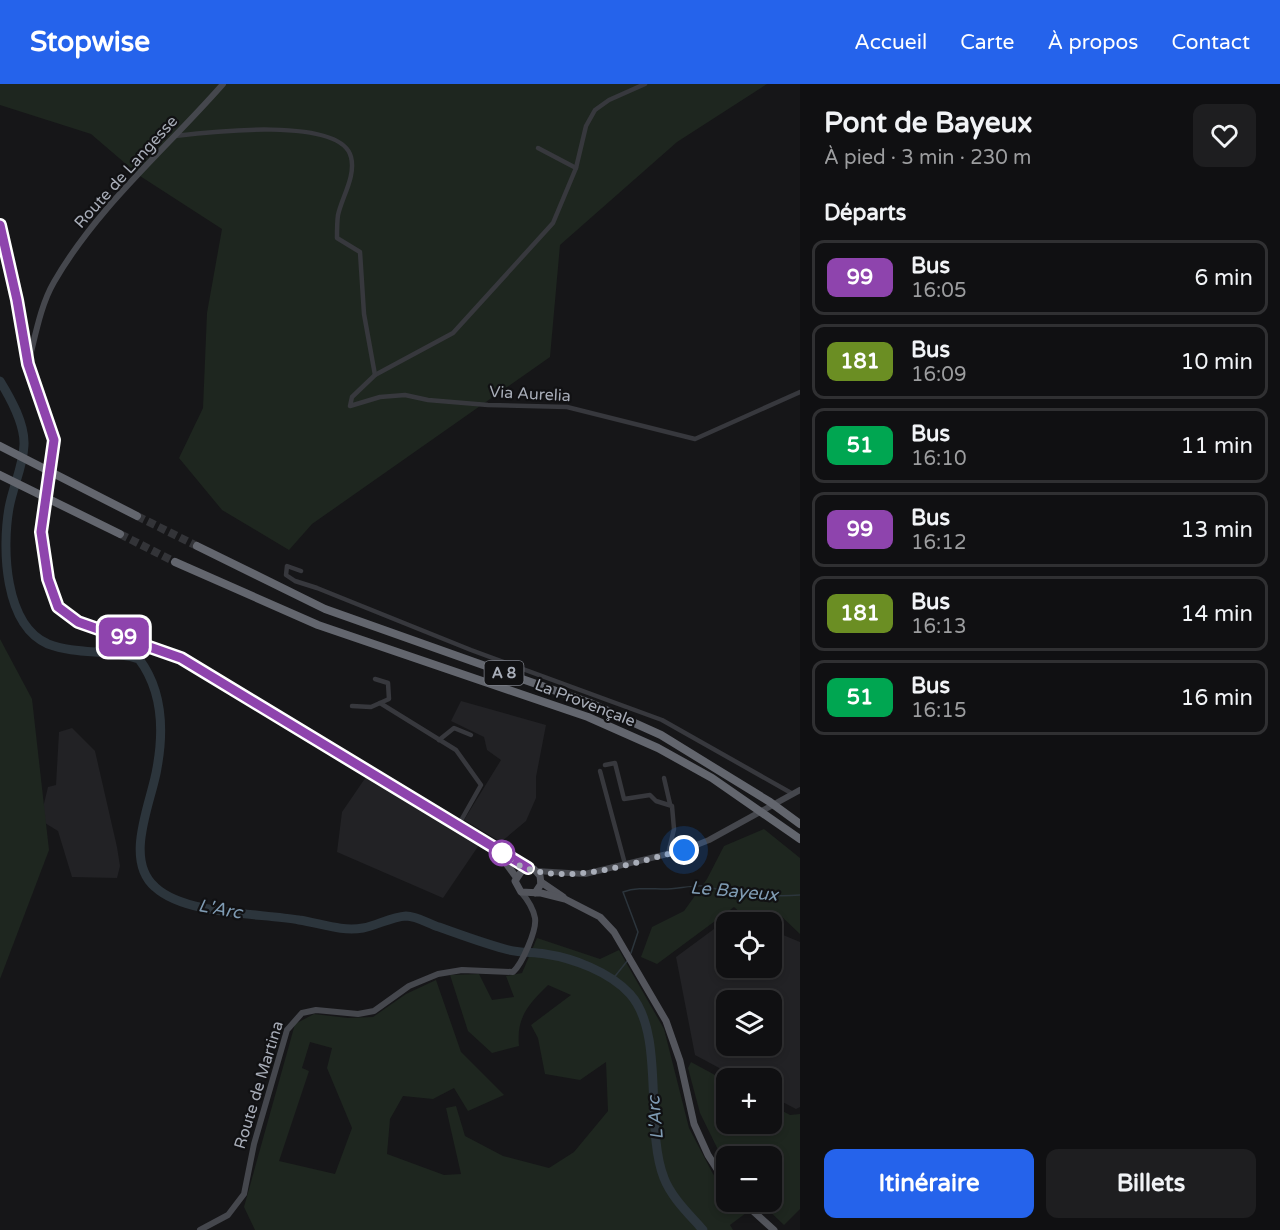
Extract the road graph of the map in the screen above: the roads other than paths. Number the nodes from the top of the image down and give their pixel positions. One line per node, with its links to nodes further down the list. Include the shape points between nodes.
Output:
1 (223, 84): 3 (street, Route de Langesse)
2 (645, 84): 5 (street, via 595,110 586,126)
3 (176, 136): 7 (street, Route de Langesse, via 108,208 54,282); 8 (street, via 228,129 296,131 333,139 346,149 351,157 351,176 338,216 337,238 360,252 364,314)
4 (538, 148): 5 (street)
5 (576, 168): 8 (street, via 553,223 453,333)
6 (0, 225): 7 (main road)
7 (28, 364): 28 (main road, via 54,440 42,541 51,593 64,613 87,626 181,658)
8 (375, 375): 9 (street, Via Aurelia, via 352,397 350,406 405,395 488,405 567,407 683,437 706,436)
9 (800, 392)
10 (0, 446): 12 (highway)
11 (0, 475): 13 (highway)
12 (137, 516)
13 (120, 534)
14 (197, 546): 29 (highway, La Provençale / A 8, via 326,609 590,703 661,735)
15 (176, 562): 30 (highway, La Provençale / A 8, via 318,625 588,717 658,748 758,808)
16 (301, 571): 26 (street, via 287,566 286,575 295,582 471,650 662,720)
17 (375, 679): 18 (street, via 390,686 389,699)
18 (380, 703): 19 (street, via 371,707); 21 (street)
19 (352, 706)
20 (471, 735): 21 (street, via 454,728)
21 (439, 740): 28 (street, via 456,750 481,785)
22 (605, 765): 27 (street, via 615,763 624,799 650,795 656,801)
23 (600, 771): 33 (street)
24 (664, 778): 27 (street)
25 (800, 790): 26 (street)
26 (793, 794): 32 (street, via 709,840)
27 (670, 804): 32 (street, via 674,828)
28 (459, 824): 31 (main road)
29 (800, 824)
30 (800, 839)
31 (490, 844): 34 (main road); 37 (main road)
32 (669, 854): 33 (street)
33 (625, 864): 36 (street, via 585,874)
34 (528, 868): 35 (main road); 37 (main road)
35 (536, 871): 36 (street); 38 (main road)
36 (553, 873): 38 (street)
37 (516, 877): 39 (main road, via 521,892)
38 (541, 880): 39 (main road); 40 (main road)
39 (532, 896): 40 (main road); 43 (street, Route de Martina, via 534,928 513,972 447,972 409,986 374,1011 358,1014 316,1010 296,1017 287,1030 254,1143 244,1194 228,1215)
40 (565, 899): 41 (main road, via 600,917 614,932 666,1021 680,1061 694,1124)
41 (716, 1167)
42 (754, 1212): 44 (main road)
43 (200, 1230)
44 (774, 1230)

